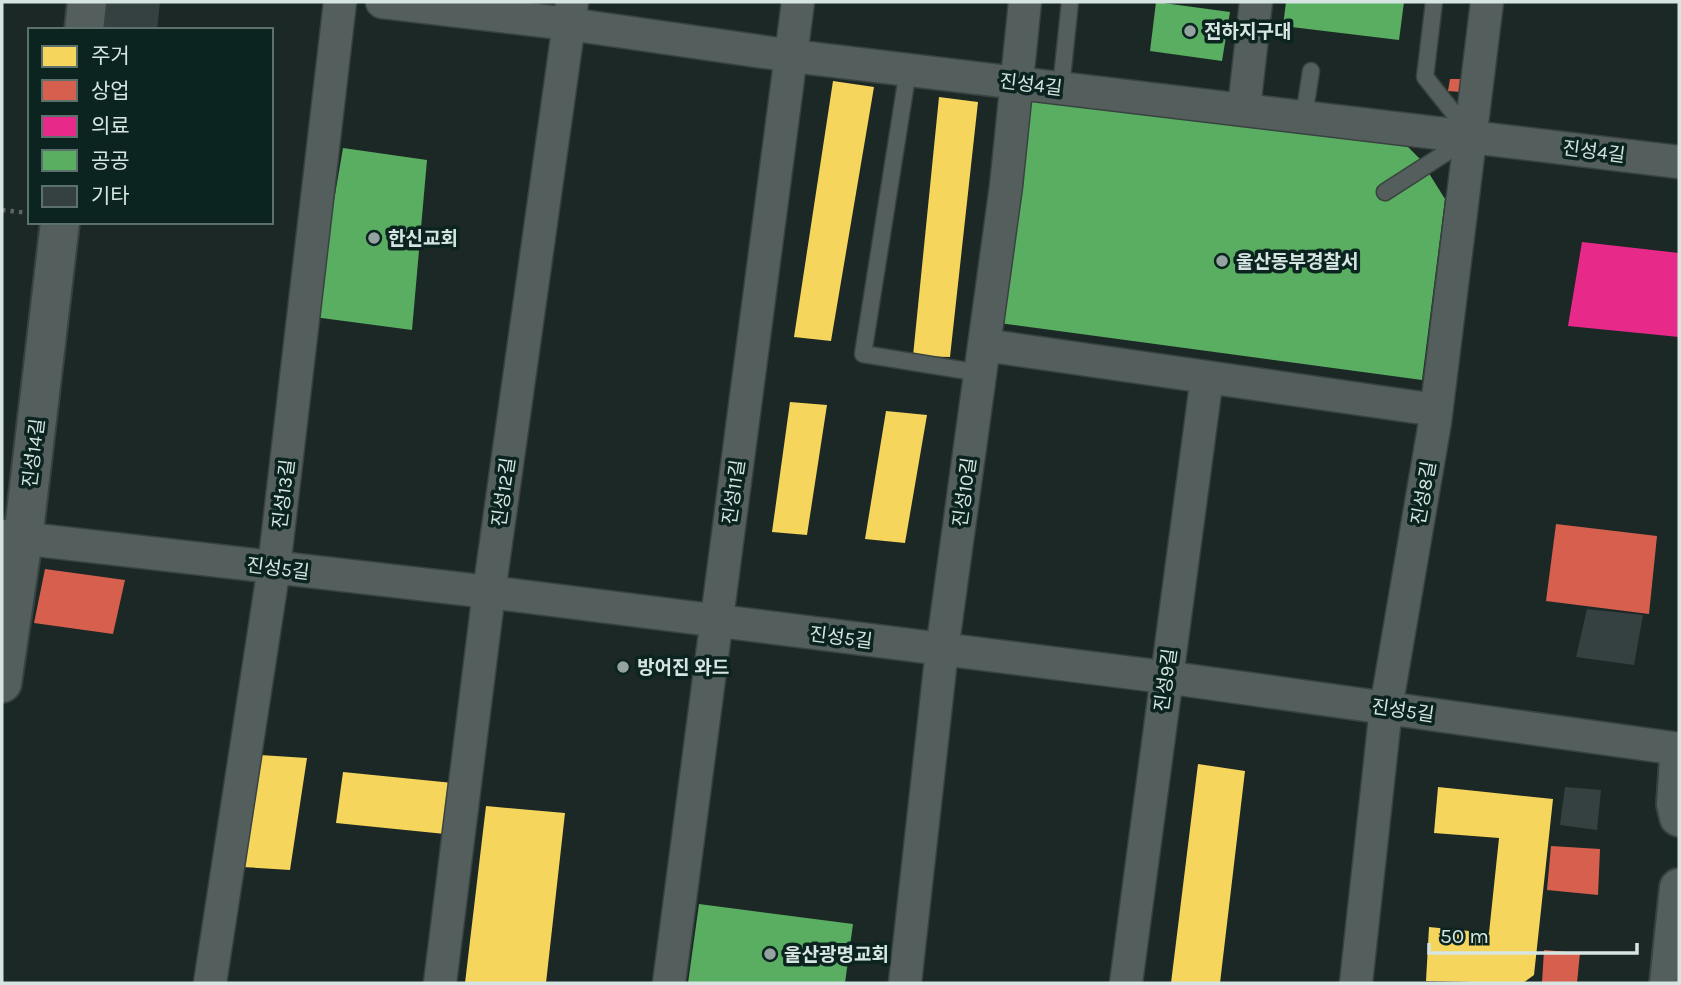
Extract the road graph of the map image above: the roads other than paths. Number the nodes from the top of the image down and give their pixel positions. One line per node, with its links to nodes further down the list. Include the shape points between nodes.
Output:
1 (87, 2): 11 (street)
2 (340, 2): 27 (street, 진성13길)
3 (382, 2): 10 (street, 진성4길)
4 (798, 2): 12 (street, 진성11길)
5 (1026, 2): 15 (street, 진성10길)
6 (1070, 2): 16 (lane)
7 (1256, 2): 17 (street)
8 (1433, 2): 19 (lane, via 1425,77)
9 (1487, 2): 19 (street, 진성8길)
10 (570, 13): 12 (street, 진성4길); 28 (street, 진성12길)
11 (83, 28)
12 (792, 56): 13 (street, 진성4길); 29 (street, 진성11길)
13 (908, 70): 15 (street, 진성4길); 23 (lane, via 863,354)
14 (1311, 71): 18 (lane)
15 (1017, 82): 16 (street, 진성4길); 23 (street, 진성10길)
16 (1061, 87): 17 (street, 진성4길)
17 (1244, 108): 18 (street, 진성4길)
18 (1304, 116): 19 (street, 진성4길)
19 (1472, 136): 20 (street, 진성4길); 21 (lane); 25 (street, 진성8길)
20 (1679, 162)
21 (1385, 192)
22 (60, 224): 26 (street, 진성14길)
23 (982, 359): 24 (street); 30 (street, 진성10길)
24 (1207, 377): 25 (street); 31 (street, 진성9길)
25 (1436, 410): 33 (street, 진성8길)
26 (12, 537): 27 (street, 진성5길); 32 (street, 진성14길)
27 (274, 568): 28 (street, 진성5길); 38 (street, 진성13길)
28 (489, 592): 29 (street, 진성5길); 39 (street, 진성12길)
29 (716, 622): 30 (street, 진성5길); 40 (street, 진성11길)
30 (943, 650): 31 (street, 진성5길); 41 (street, 진성10길)
31 (1165, 677): 33 (street, 진성5길); 42 (street, 진성9길)
32 (2, 682)
33 (1386, 708): 34 (street, 진성5길); 43 (street, 진성8길)
34 (1679, 749)
35 (1679, 759): 36 (street, via 1675,804)
36 (1679, 817)
37 (1679, 888): 44 (street)
38 (210, 983)
39 (440, 983)
40 (669, 983)
41 (905, 983)
42 (1126, 983)
43 (1356, 983)
44 (1669, 983)

